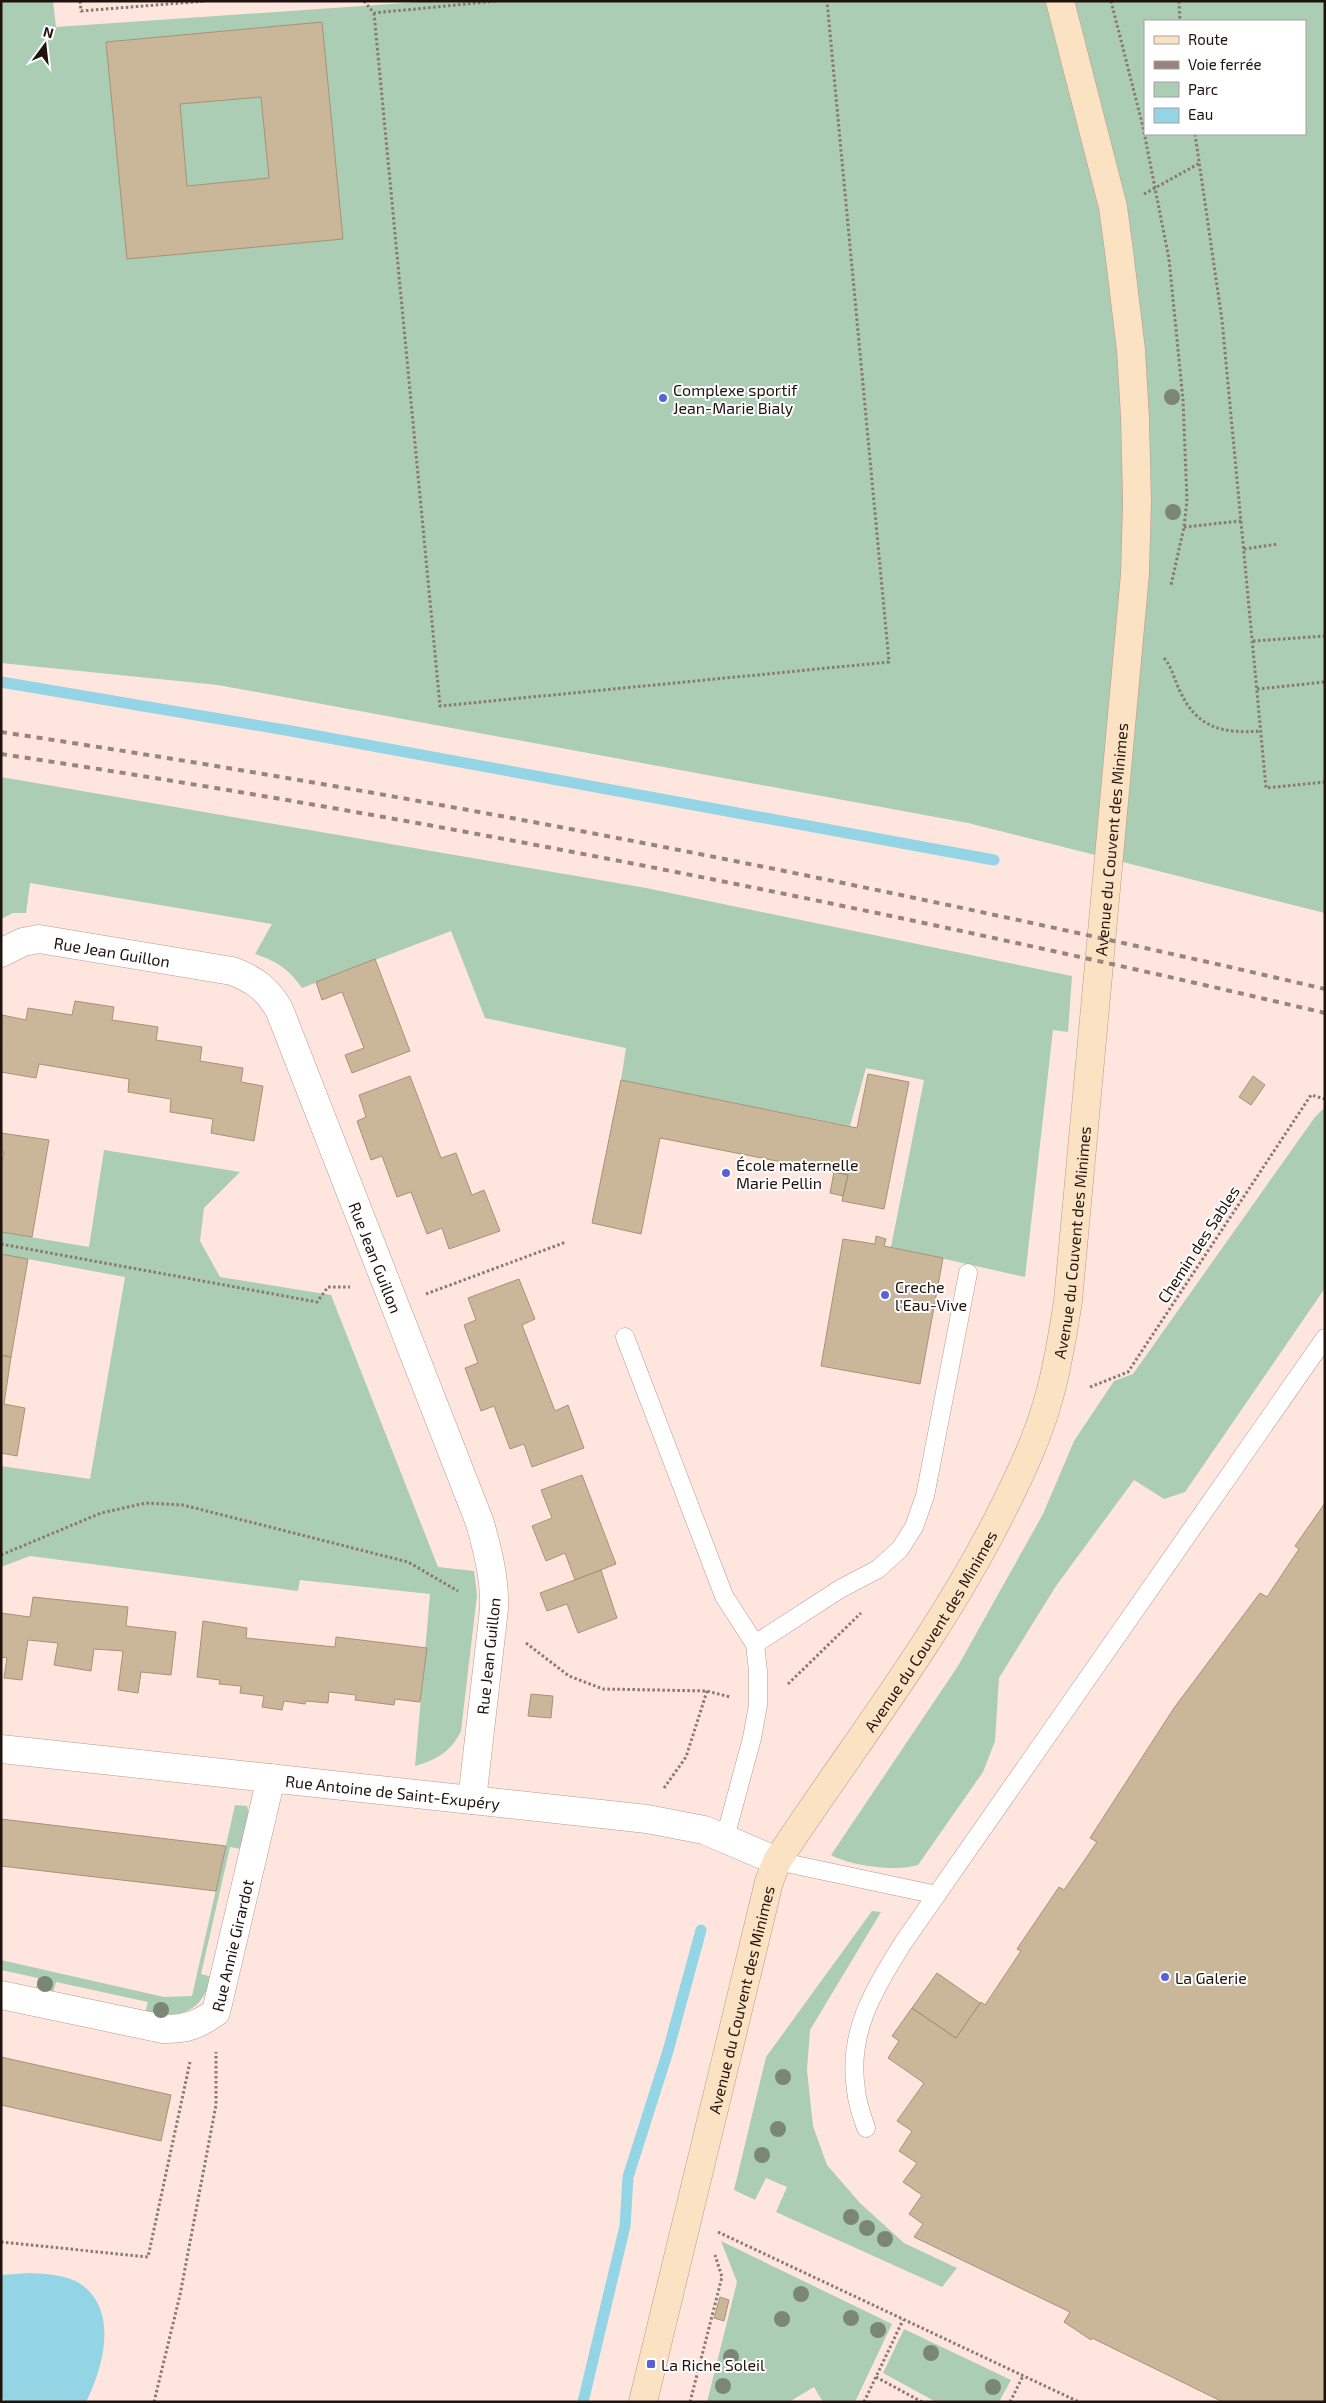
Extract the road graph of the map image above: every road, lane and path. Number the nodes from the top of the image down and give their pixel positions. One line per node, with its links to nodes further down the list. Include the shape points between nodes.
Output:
1 (80, 1): 2 (path, via 82,11)
2 (206, 1)
3 (364, 1): 8 (path)
4 (496, 1): 8 (path)
5 (827, 1): 8 (path, via 888,662 440,706)
6 (1060, 1): 43 (street, Avenue du Couvent des Minimes, via 1113,207 1131,350 1137,502 1134,583 1068,1301 1049,1398 1024,1468 976,1563)
7 (1178, 1): 9 (path)
8 (374, 13)
9 (1180, 20)
10 (1195, 135): 11 (path)
11 (1200, 163): 12 (path); 13 (path, via 1222,320)
12 (1167, 182)
13 (1241, 521): 14 (path); 16 (path)
14 (1184, 526)
15 (1278, 544): 16 (path)
16 (1244, 549): 18 (path)
17 (1325, 636): 18 (path)
18 (1252, 641): 21 (path)
19 (1164, 658): 22 (path, via 1187,705 1208,725 1226,731)
20 (1325, 682): 21 (path)
21 (1256, 689): 22 (path)
22 (1261, 731): 23 (path, via 1266,788)
23 (1325, 782)
24 (1, 953): 29 (street, Rue Jean Guillon, via 23,942 39,939 232,971 262,986 279,1010)
25 (1325, 1099): 32 (path, Chemin des Sables, via 1311,1095 1128,1372 1090,1386)
26 (566, 1242): 29 (path)
27 (1, 1244): 29 (path, via 317,1302 328,1287 377,1286)
28 (968, 1273): 35 (lane, via 925,1496 914,1527 900,1549 878,1569 840,1589)
29 (391, 1295): 34 (street, Rue Jean Guillon, via 480,1523 492,1573)
30 (625, 1336): 35 (lane, via 724,1596)
31 (1325, 1338): 44 (lane)
32 (1086, 1394)
33 (1, 1555): 34 (path, via 101,1513 146,1503 183,1505 408,1562)
34 (494, 1610): 36 (path, via 524,1642 569,1676 603,1689); 40 (street, Rue Jean Guillon)
35 (754, 1644): 37 (lane)
36 (707, 1691): 37 (path); 41 (path, via 686,1757)
37 (758, 1705): 42 (lane)
38 (1, 1749): 39 (street, Rue Antoine de Saint-Exupéry)
39 (271, 1778): 40 (street, Rue Antoine de Saint-Exupéry); 46 (street, Rue Annie Girardot)
40 (472, 1800): 41 (street, Rue Antoine de Saint-Exupéry)
41 (646, 1819): 42 (street, Rue Antoine de Saint-Exupéry, via 682,1824)
42 (725, 1838): 43 (street, Rue Antoine de Saint-Exupéry)
43 (777, 1861): 44 (lane); 55 (street, Avenue du Couvent des Minimes, via 765,1897)
44 (937, 1895): 47 (lane, via 873,1992 862,2020 855,2054 856,2090)
45 (1, 1995): 46 (street, Rue Annie Girardot, via 164,2029 178,2029)
46 (208, 2018): 49 (path, via 148,2257); 54 (path, via 216,2105 180,2295)
47 (866, 2128)
48 (713, 2230): 51 (path)
49 (1, 2242)
50 (714, 2252): 56 (path, via 722,2277)
51 (903, 2320): 52 (path); 53 (path)
52 (1023, 2376): 59 (path); 60 (path)
53 (876, 2378): 57 (path); 58 (path)
54 (154, 2402)
55 (643, 2402)
56 (690, 2402)
57 (864, 2402)
58 (922, 2402)
59 (1010, 2402)
60 (1079, 2402)

